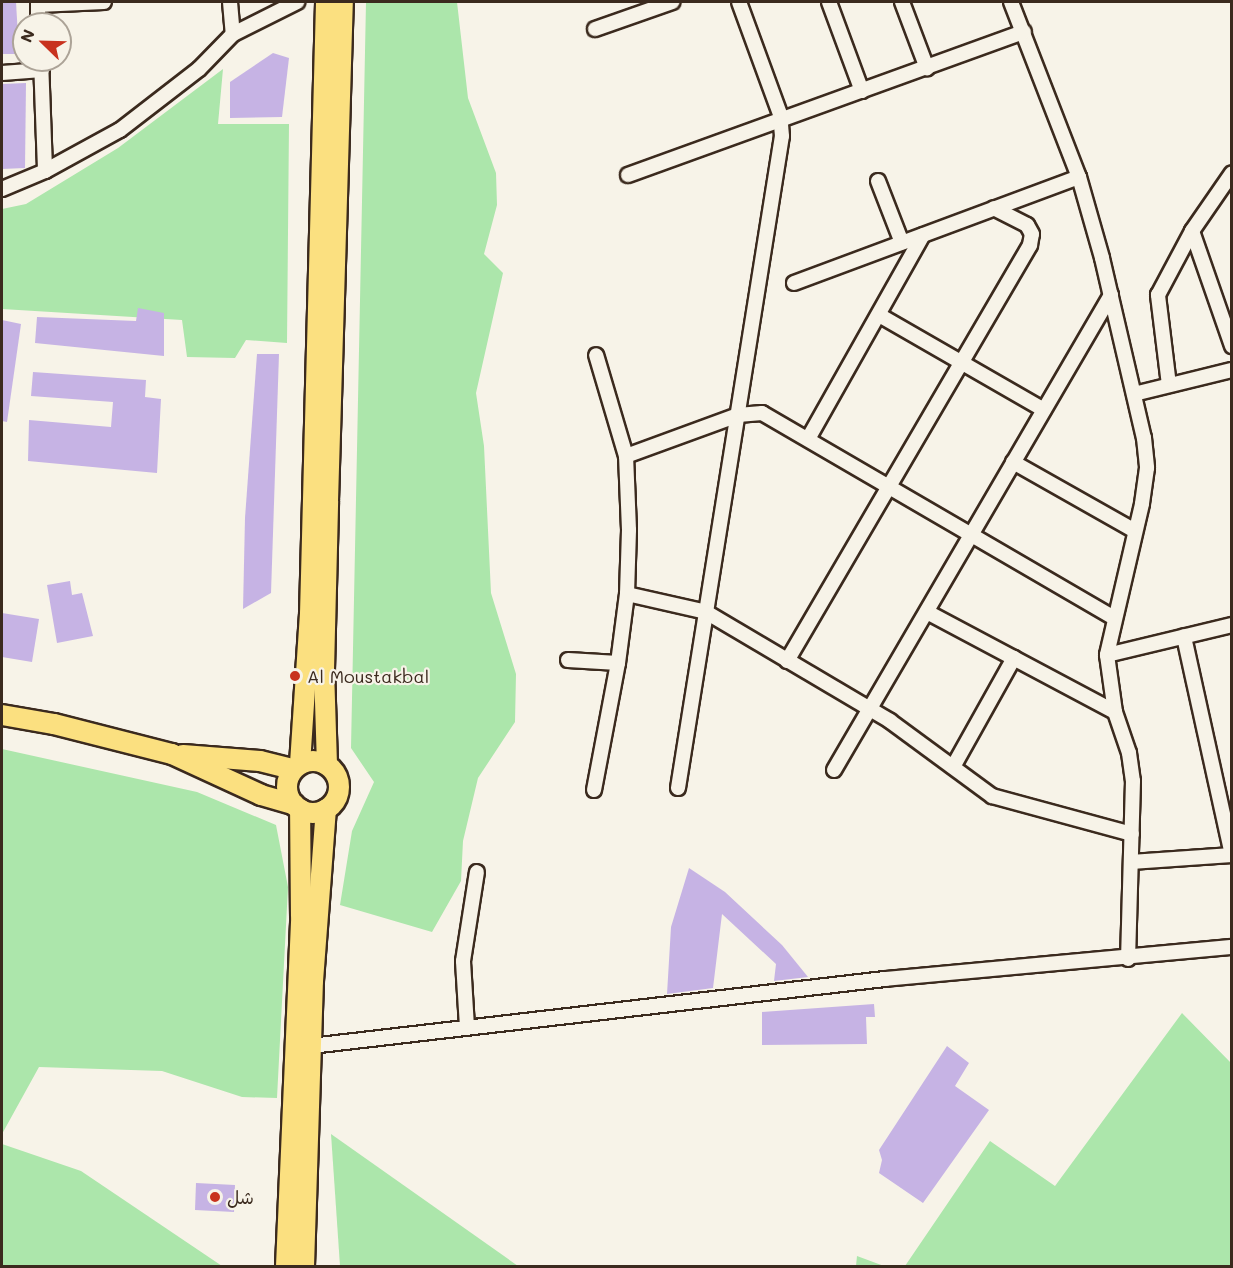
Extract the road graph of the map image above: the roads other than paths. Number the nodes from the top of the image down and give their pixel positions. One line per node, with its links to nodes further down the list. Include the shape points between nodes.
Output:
1 (104, 2): 11 (street)
2 (230, 2): 14 (street)
3 (295, 2): 14 (street)
4 (326, 2): 63 (highway, via 310,614)
5 (343, 2): 62 (highway, via 327,535)
6 (672, 2): 12 (street)
7 (739, 2): 18 (street)
8 (829, 2): 17 (street)
9 (902, 2): 15 (street)
10 (1011, 2): 13 (street)
11 (38, 3)
12 (595, 29)
13 (1024, 32): 15 (street); 21 (street)
14 (233, 34): 19 (street, via 199,69 140,116)
15 (927, 68): 17 (street)
16 (41, 72): 19 (street)
17 (862, 91): 18 (street)
18 (781, 120): 20 (street); 40 (street, via 781,150)
19 (45, 171): 24 (street)
20 (628, 175)
21 (1079, 177): 26 (street); 31 (street)
22 (1228, 177): 25 (street); 27 (street)
23 (878, 181): 29 (street)
24 (2, 189)
25 (1232, 197)
26 (994, 208): 28 (street); 35 (street, via 1027,225 1032,240)
27 (1192, 231): 33 (street); 37 (street, via 1158,295)
28 (923, 235): 29 (street); 32 (street)
29 (902, 243): 30 (street)
30 (794, 283)
31 (1111, 295): 38 (street); 39 (street)
32 (879, 315): 35 (street); 41 (street)
33 (1232, 346)
34 (596, 355): 42 (street)
35 (961, 363): 39 (street); 44 (street)
36 (1232, 370): 37 (street)
37 (1169, 385): 38 (street)
38 (1134, 394): 45 (street, via 1147,468)
39 (1044, 410): 43 (street)
40 (738, 415): 41 (street, via 762,413); 42 (street); 48 (street)
41 (808, 440): 44 (street)
42 (626, 456): 47 (street)
43 (1013, 462): 45 (street); 46 (street)
44 (889, 486): 46 (street); 56 (street)
45 (1135, 531): 50 (street)
46 (971, 535): 49 (street); 50 (street)
47 (627, 594): 48 (street); 57 (street)
48 (706, 612): 56 (street); 66 (street)
49 (927, 612): 54 (street); 58 (street)
50 (1114, 618): 53 (street)
51 (1232, 625): 52 (street)
52 (1184, 636): 53 (street); 71 (street, via 1232,855)
53 (1107, 655): 59 (street)
54 (1014, 658): 59 (street); 64 (street)
55 (568, 660): 57 (street)
56 (786, 661): 58 (street)
57 (618, 663): 67 (street)
58 (869, 709): 64 (street); 65 (street)
59 (1115, 712): 70 (street, via 1129,753)
60 (2, 715): 61 (highway)
61 (172, 754): 63 (highway); 68 (highway, via 261,795)
62 (327, 765): 63 (highway, via 318,761); 69 (highway, via 339,783 336,798)
63 (296, 766): 68 (highway, via 287,788)
64 (953, 767): 70 (street, via 992,796)
65 (834, 771)
66 (678, 788)
67 (594, 790)
68 (297, 807): 69 (highway, via 317,812); 77 (highway, via 302,916)
69 (326, 809): 76 (highway)
70 (1132, 834): 71 (street)
71 (1131, 862): 74 (street)
72 (477, 872): 75 (street, via 463,968)
73 (1232, 947): 74 (street)
74 (1128, 959): 75 (street, via 885,979)
75 (467, 1027): 76 (street)
76 (312, 1046): 78 (highway)
77 (286, 1266)
78 (304, 1266)

